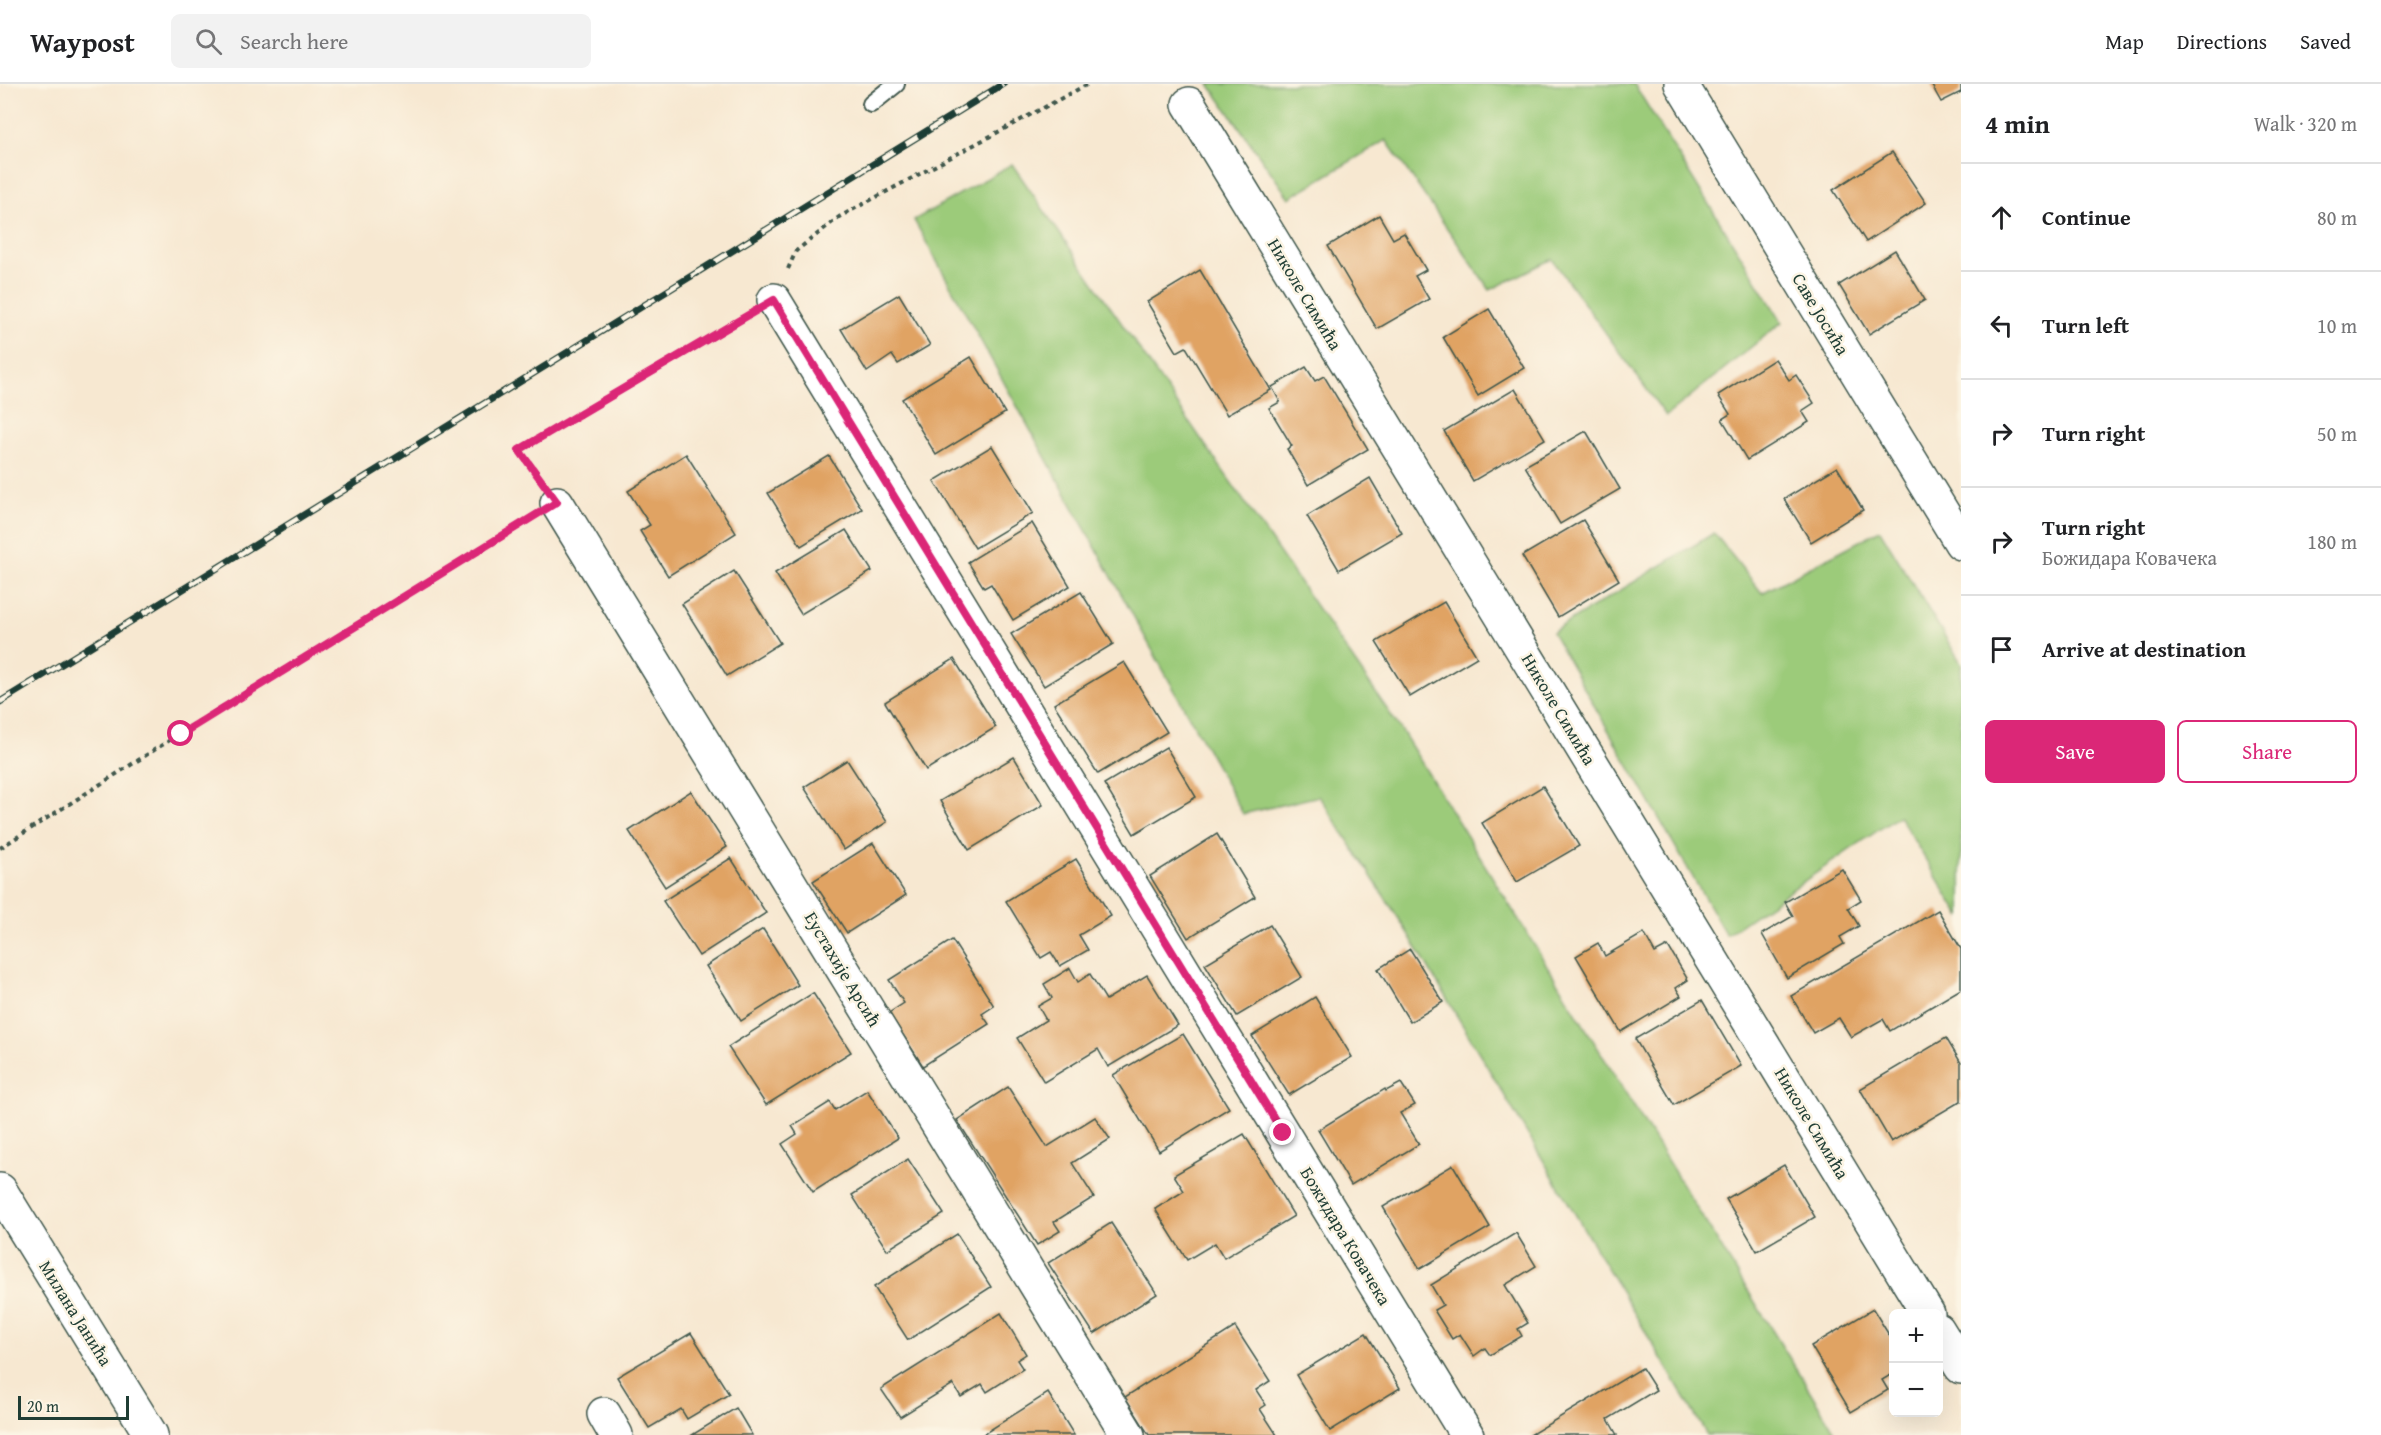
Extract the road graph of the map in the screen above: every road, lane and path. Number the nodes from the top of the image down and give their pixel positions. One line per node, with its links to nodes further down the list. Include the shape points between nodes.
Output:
1 (896, 84): 4 (lane)
2 (1088, 84): 6 (path, via 838,217 796,251)
3 (1681, 84): 8 (street, Саве Јосића)
4 (871, 104)
5 (1189, 104): 11 (street, Николе Симића)
6 (774, 300): 7 (path, via 519,450); 16 (street, Божидара Ковачека)
7 (557, 502): 9 (path); 15 (street, Еустахије Арсић)
8 (1961, 543)
9 (0, 848)
10 (0, 1190): 14 (street, Милана Јанића)
11 (1926, 1309)
12 (1943, 1338): 13 (street)
13 (1961, 1367)
14 (151, 1435)
15 (1128, 1435)
16 (1467, 1435)

